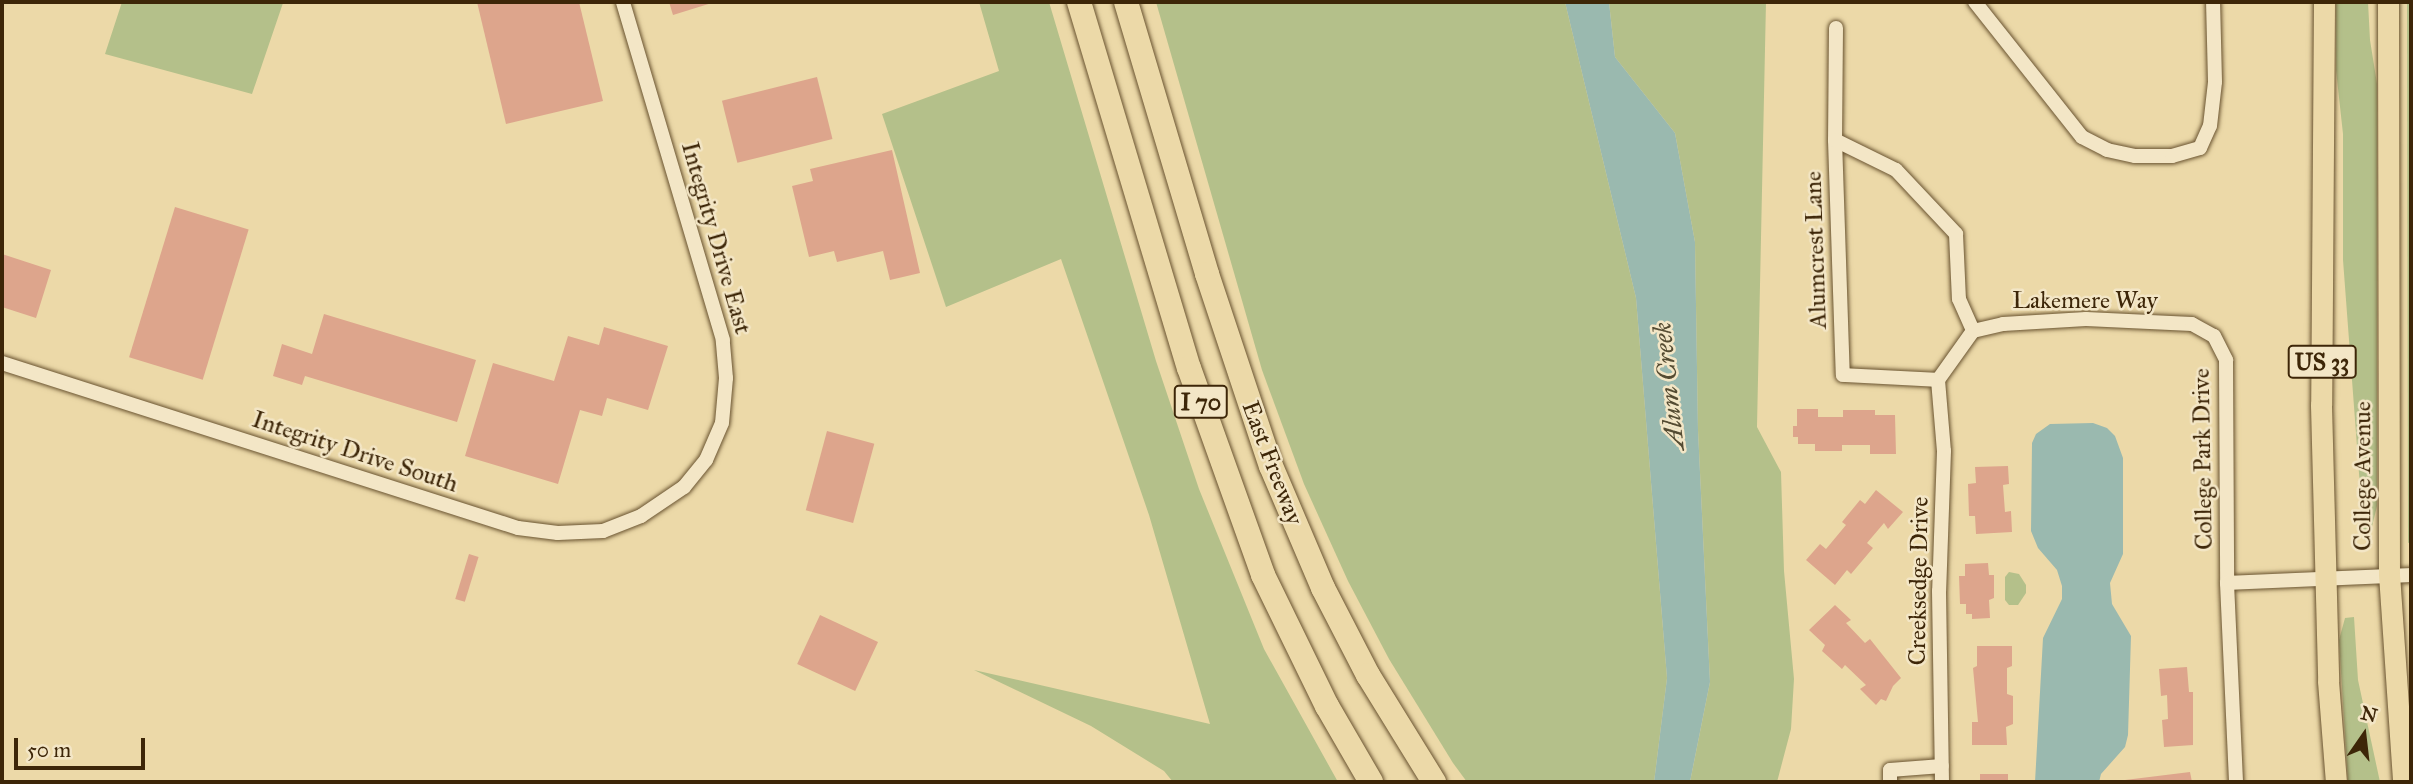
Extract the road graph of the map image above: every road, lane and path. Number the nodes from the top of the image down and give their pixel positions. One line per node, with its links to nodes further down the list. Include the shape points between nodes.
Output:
1 (623, 2): 14 (street, Integrity Drive East, via 723,340 726,390 722,423 706,460)
2 (1079, 2): 20 (highway, East Freeway / I 70, via 1189,368 1263,575 1327,706)
3 (1126, 2): 21 (highway, East Freeway / I 70, via 1207,274 1272,466 1323,588 1368,675)
4 (1975, 2): 5 (street, via 2082,137 2107,150 2135,156 2172,156 2200,148 2210,126 2215,82)
5 (2213, 2)
6 (2324, 2): 17 (main road, College Avenue / US 33)
7 (2388, 2): 15 (main road, College Avenue / US 33)
8 (1836, 28): 9 (street, Alumcrest Lane)
9 (1835, 140): 10 (street, via 1896,170 1956,234 1959,299); 13 (street, Alumcrest Lane, via 1843,375)
10 (1973, 331): 11 (street, Lakemere Way, via 2003,324 2086,319 2192,324); 13 (street)
11 (2214, 336): 18 (street, College Park Drive, via 2226,360)
12 (2, 363): 14 (street, Integrity Drive South, via 519,528 558,533 603,531 642,516)
13 (1938, 380): 19 (street, Creeksedge Drive, via 1944,451 1939,591)
14 (688, 482)
15 (2389, 574): 16 (street, College Park Drive); 17 (street, College Park Drive); 26 (main road, College Avenue / US 33)
16 (2411, 575)
17 (2326, 578): 18 (street, College Park Drive); 25 (main road, College Avenue / US 33)
18 (2227, 583): 24 (street, College Park Drive)
19 (1942, 766): 22 (street, via 1890,770); 23 (street, Creeksedge Drive)
20 (1371, 782)
21 (1434, 782)
22 (1890, 782)
23 (1942, 782)
24 (2236, 782)
25 (2336, 782)
26 (2403, 782)

